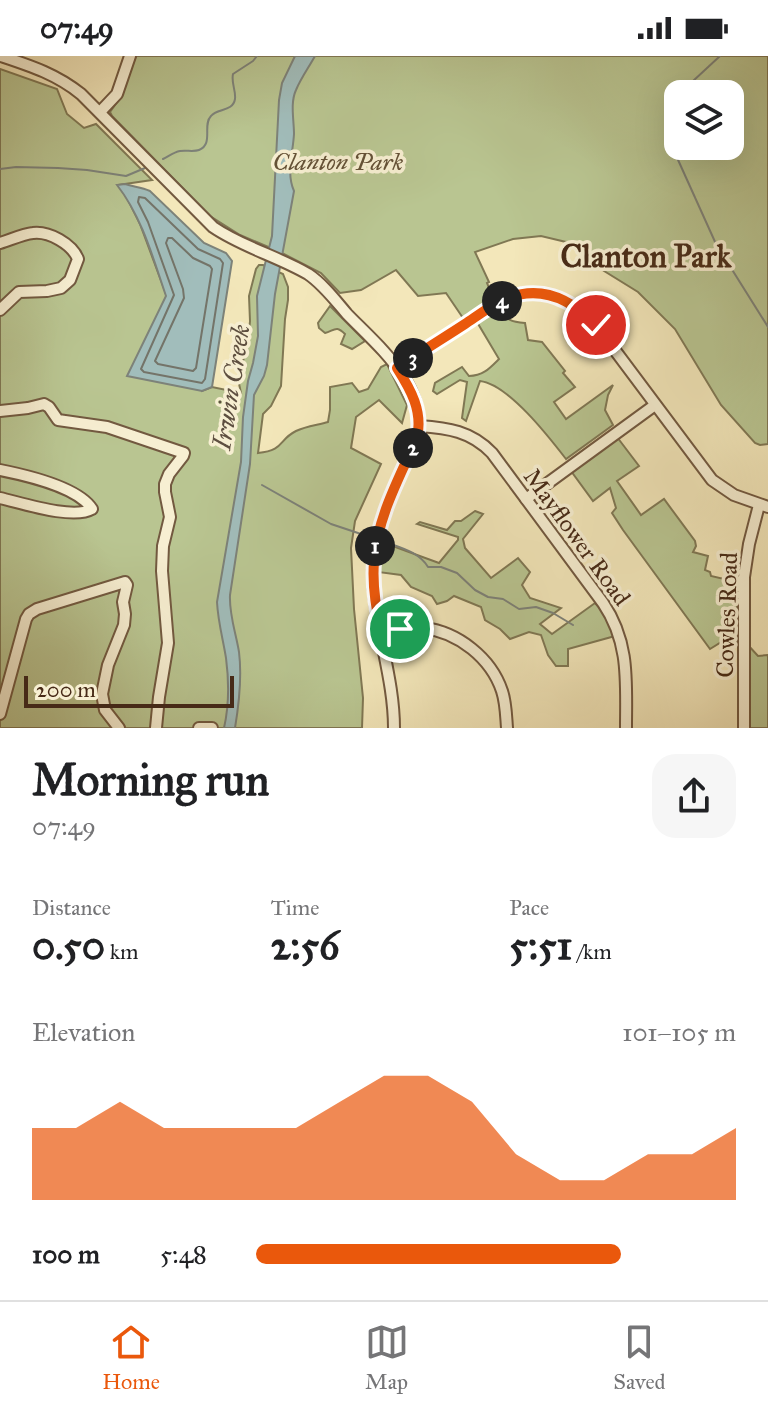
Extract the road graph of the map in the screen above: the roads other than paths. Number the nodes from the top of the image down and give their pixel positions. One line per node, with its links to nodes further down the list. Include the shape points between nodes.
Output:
1 (1, 56): 3 (street, via 62,79)
2 (130, 56): 3 (street, via 117,94)
3 (100, 112): 6 (street, via 213,227 311,276)
4 (0, 243): 5 (street, via 40,233 70,246 82,259 61,288 19,292)
5 (0, 310)
6 (397, 368): 7 (street, via 500,301 523,294 547,295 583,311); 9 (street, via 416,404)
7 (655, 405): 12 (street); 13 (street, via 712,480)
8 (0, 411): 17 (street, via 44,404 58,420 107,427 188,454 165,484 170,519 162,571 168,643)
9 (419, 426): 12 (street, Mayflower Road, via 458,430 479,441); 14 (street, via 375,546)
10 (0, 470): 11 (street, via 52,484 92,509 66,512)
11 (0, 498)
12 (526, 499): 22 (street, Mayflower Road, via 614,621 625,660)
13 (764, 506): 23 (street, Cowles Road, via 749,544 744,577)
14 (381, 631): 20 (street); 21 (street, via 426,629 467,645 500,686)
15 (0, 714): 16 (street, via 29,614 123,582 125,621 102,694 105,710)
16 (119, 728)
17 (156, 728)
18 (199, 728): 19 (street)
19 (212, 728)
20 (394, 728)
21 (507, 728)
22 (626, 728)
23 (744, 728)

